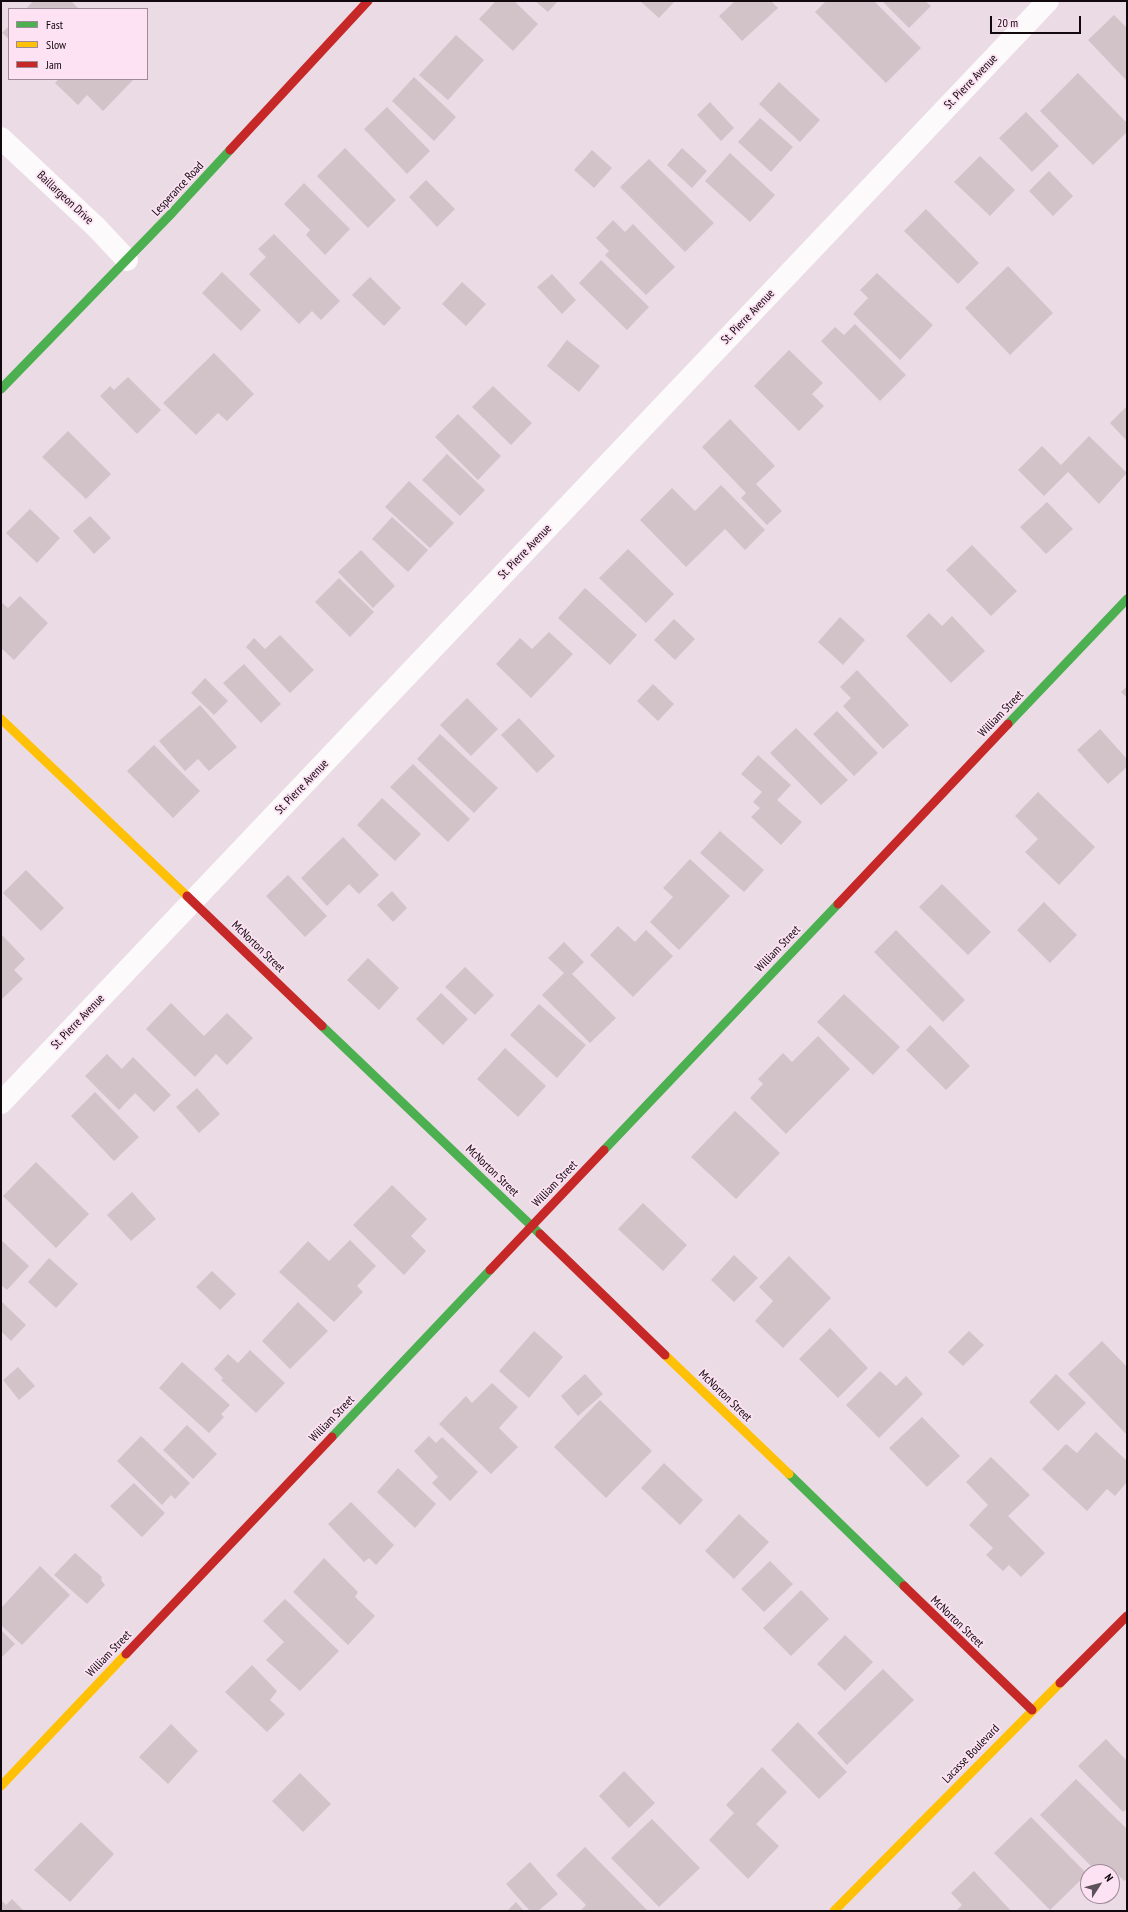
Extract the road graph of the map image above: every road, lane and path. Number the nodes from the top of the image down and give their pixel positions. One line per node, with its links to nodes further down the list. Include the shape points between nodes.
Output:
1 (368, 1): 4 (street, Lesperance Road)
2 (1048, 1): 8 (street, St. Pierre Avenue)
3 (1, 138): 4 (street, Baillargeon Drive, via 96,227)
4 (127, 260): 5 (street, Lesperance Road)
5 (1, 390)
6 (1127, 599): 10 (street, William Street)
7 (1, 719): 8 (street, McNorton Street)
8 (194, 902): 9 (street, St. Pierre Avenue); 10 (street, McNorton Street)
9 (1, 1103)
10 (532, 1226): 12 (street, McNorton Street); 13 (street, William Street)
11 (1127, 1616): 12 (street, Lacasse Boulevard)
12 (1032, 1710): 14 (street, Lacasse Boulevard)
13 (1, 1786)
14 (834, 1911)

